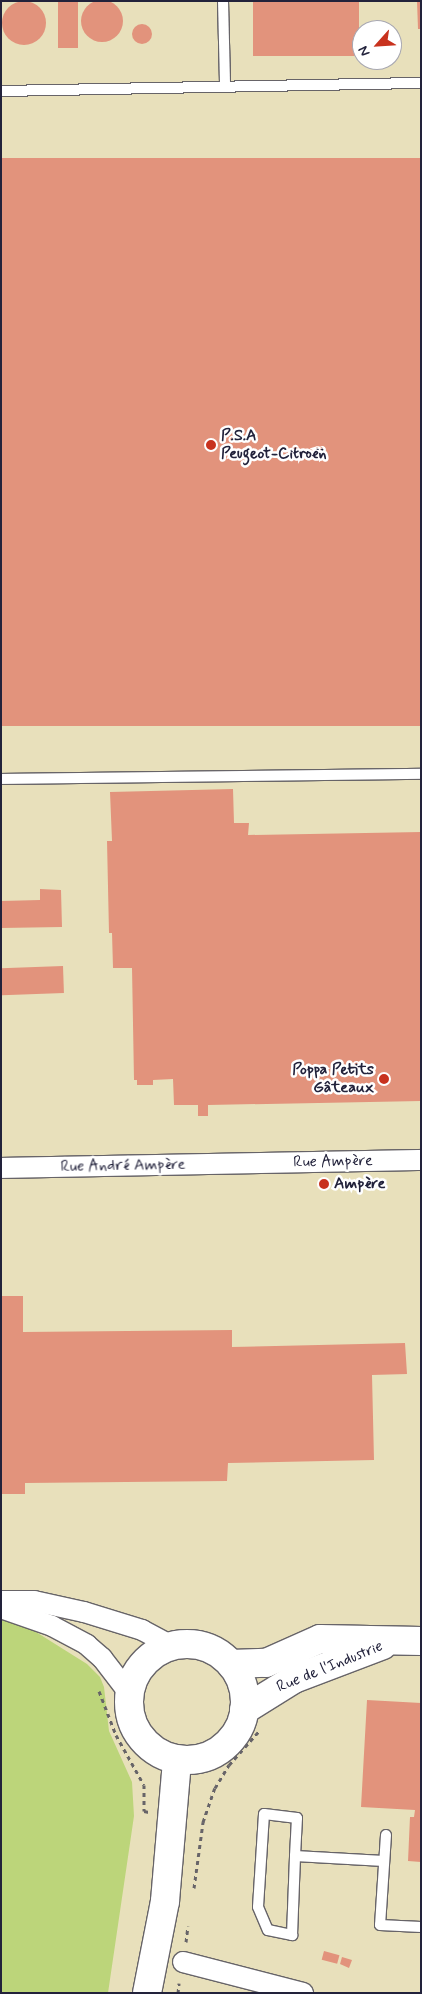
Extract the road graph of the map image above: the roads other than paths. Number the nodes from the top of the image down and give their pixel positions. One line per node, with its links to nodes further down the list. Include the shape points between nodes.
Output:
1 (223, 1): 3 (lane)
2 (421, 83): 3 (lane)
3 (225, 85): 4 (lane)
4 (1, 91)
5 (421, 774): 6 (lane)
6 (1, 779)
7 (421, 1160): 8 (street, Rue Ampère)
8 (245, 1164): 9 (street, Rue André Ampère)
9 (1, 1168)
10 (1, 1600): 14 (street, via 34,1601 84,1612 142,1630)
11 (1, 1608): 16 (street, via 52,1626 87,1645 102,1658)
12 (421, 1641): 13 (street, Rue de l'Industrie)
13 (392, 1642): 15 (street, Rue de l'Industrie, via 320,1639 266,1662); 17 (street, Rue de l'Industrie, via 294,1679)
14 (172, 1646): 15 (street, via 183,1644 208,1648); 16 (street, via 146,1660 132,1681)
15 (231, 1664): 17 (street)
16 (129, 1693): 18 (street, via 130,1719 137,1733 153,1751)
17 (255, 1717): 18 (street, via 224,1748 205,1758)
18 (178, 1760): 24 (street, via 165,1901)
19 (386, 1835): 21 (lane)
20 (295, 1856): 20 (lane, via 292,1935 268,1930 258,1907 264,1814 297,1818); 21 (lane)
21 (384, 1861): 22 (lane, via 380,1925)
22 (421, 1927)
23 (183, 1962): 25 (street)
24 (147, 1993)
25 (303, 1993)

